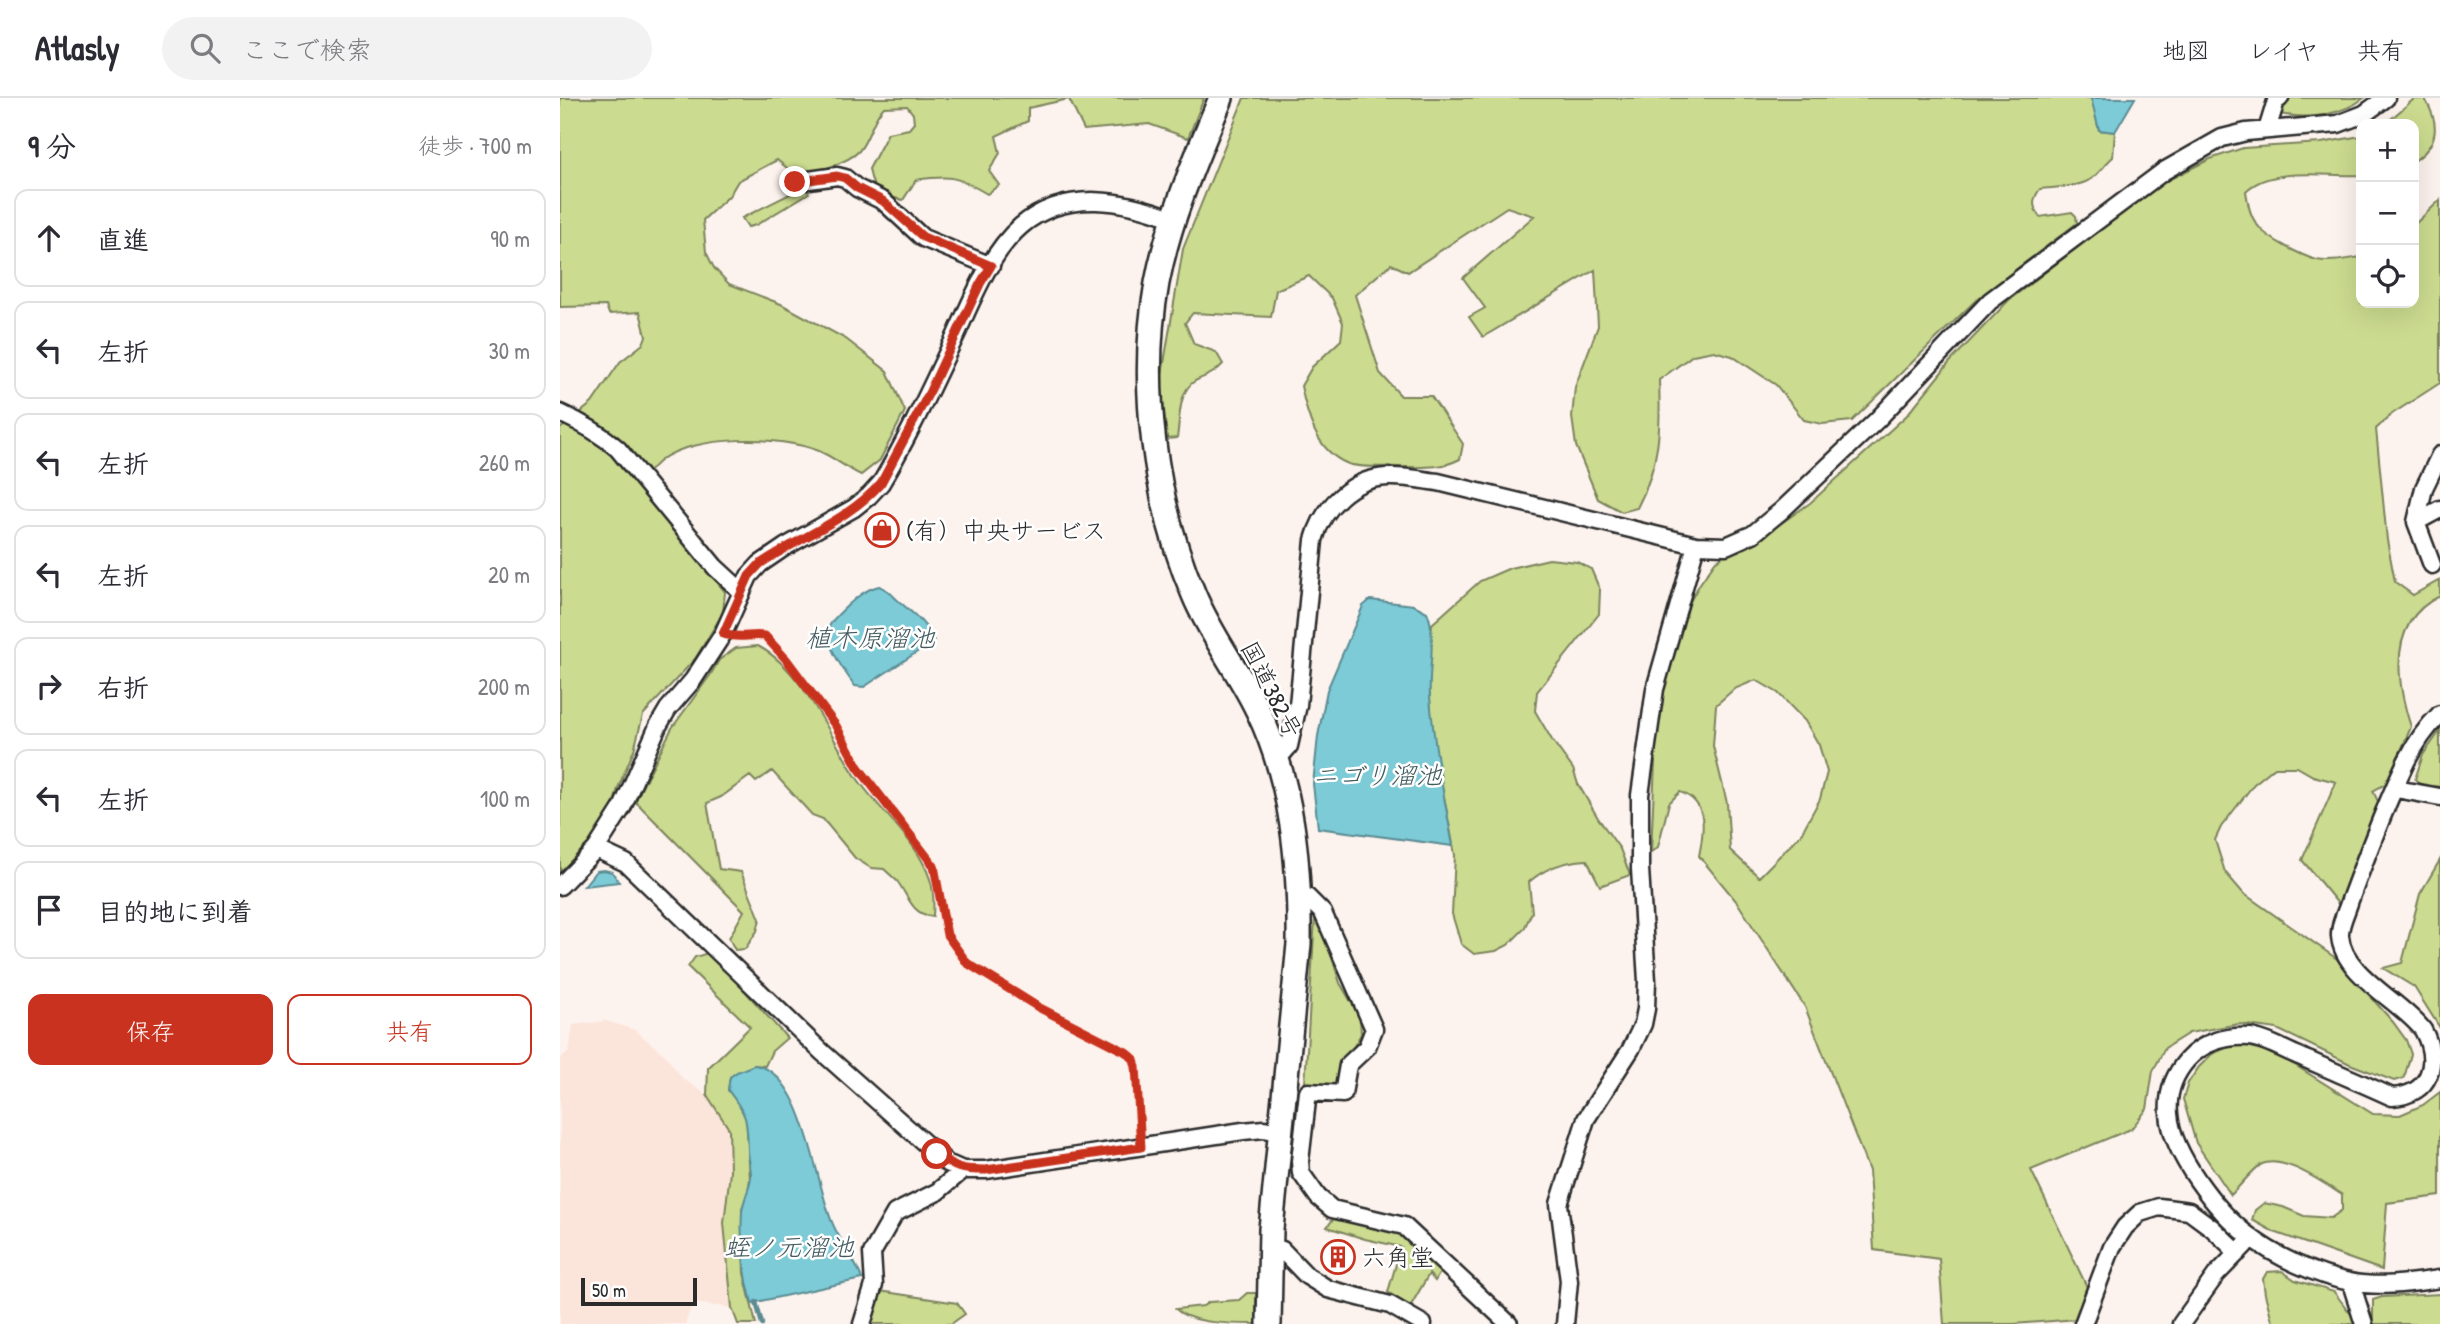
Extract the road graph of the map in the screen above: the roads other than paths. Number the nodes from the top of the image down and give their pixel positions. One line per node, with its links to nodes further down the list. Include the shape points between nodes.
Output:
1 (1221, 98): 6 (highway, 国道382号)
2 (2280, 98): 4 (street)
3 (2386, 98): 4 (street, via 2364,114 2338,124)
4 (2267, 130): 12 (street, via 2222,138 2124,200 1990,301 1877,420 1772,519 1726,546)
5 (795, 182): 7 (street, via 845,178 883,201 923,237)
6 (1174, 219): 7 (street, via 1114,200 1074,203 1021,226); 16 (highway, 国道382号, via 1157,283 1148,371 1165,505 1195,599)
7 (991, 266): 14 (street, via 881,483 854,508 760,564)
8 (560, 413): 14 (street, via 604,436 618,449 715,567)
9 (2440, 455): 11 (street, via 2424,488)
10 (2440, 509): 11 (street)
11 (2416, 522): 13 (street)
12 (1696, 545): 16 (street, via 1438,482 1386,477 1367,481 1330,506 1317,527 1298,705 1289,746); 33 (street, via 1655,689 1640,795 1646,1009 1631,1049 1586,1119 1559,1204 1569,1281)
13 (2432, 565)
14 (741, 591): 19 (street, via 723,634 658,726 622,808)
15 (2440, 714): 17 (street, via 2422,734)
16 (1277, 755): 21 (highway, 国道382号, via 1294,836)
17 (2396, 789): 18 (street); 24 (street, via 2340,933 2346,957 2424,1031 2435,1070 2429,1082 2404,1096 2392,1097 2252,1037 2230,1037 2193,1054 2172,1084 2171,1127 2189,1166 2235,1226)
18 (2440, 797)
19 (596, 849): 20 (street); 23 (street, via 626,863 822,1052 947,1163)
20 (560, 886)
21 (1300, 897): 22 (highway, 国道382号); 32 (street, via 1307,897 1323,913 1374,1029 1367,1047 1348,1065 1343,1094 1308,1092 1301,1173 1332,1209 1404,1226)
22 (1279, 1132): 23 (street, via 1243,1131); 25 (highway, 国道382号)
23 (963, 1170): 29 (street, via 937,1192 895,1213 872,1253 874,1284)
24 (2252, 1238): 26 (street); 28 (street, via 2296,1262)
25 (1271, 1247): 30 (highway, 国道382号); 31 (street, via 1282,1250 1307,1276 1328,1289 1390,1305)
26 (2238, 1253): 34 (street, via 2189,1211 2159,1207 2140,1213 2112,1247); 35 (street)
27 (2440, 1279): 28 (street)
28 (2351, 1283): 36 (street)
29 (862, 1324)
30 (1269, 1324)
31 (1423, 1324)
32 (1509, 1324)
33 (1566, 1324)
34 (2083, 1324)
35 (2181, 1324)
36 (2364, 1324)

